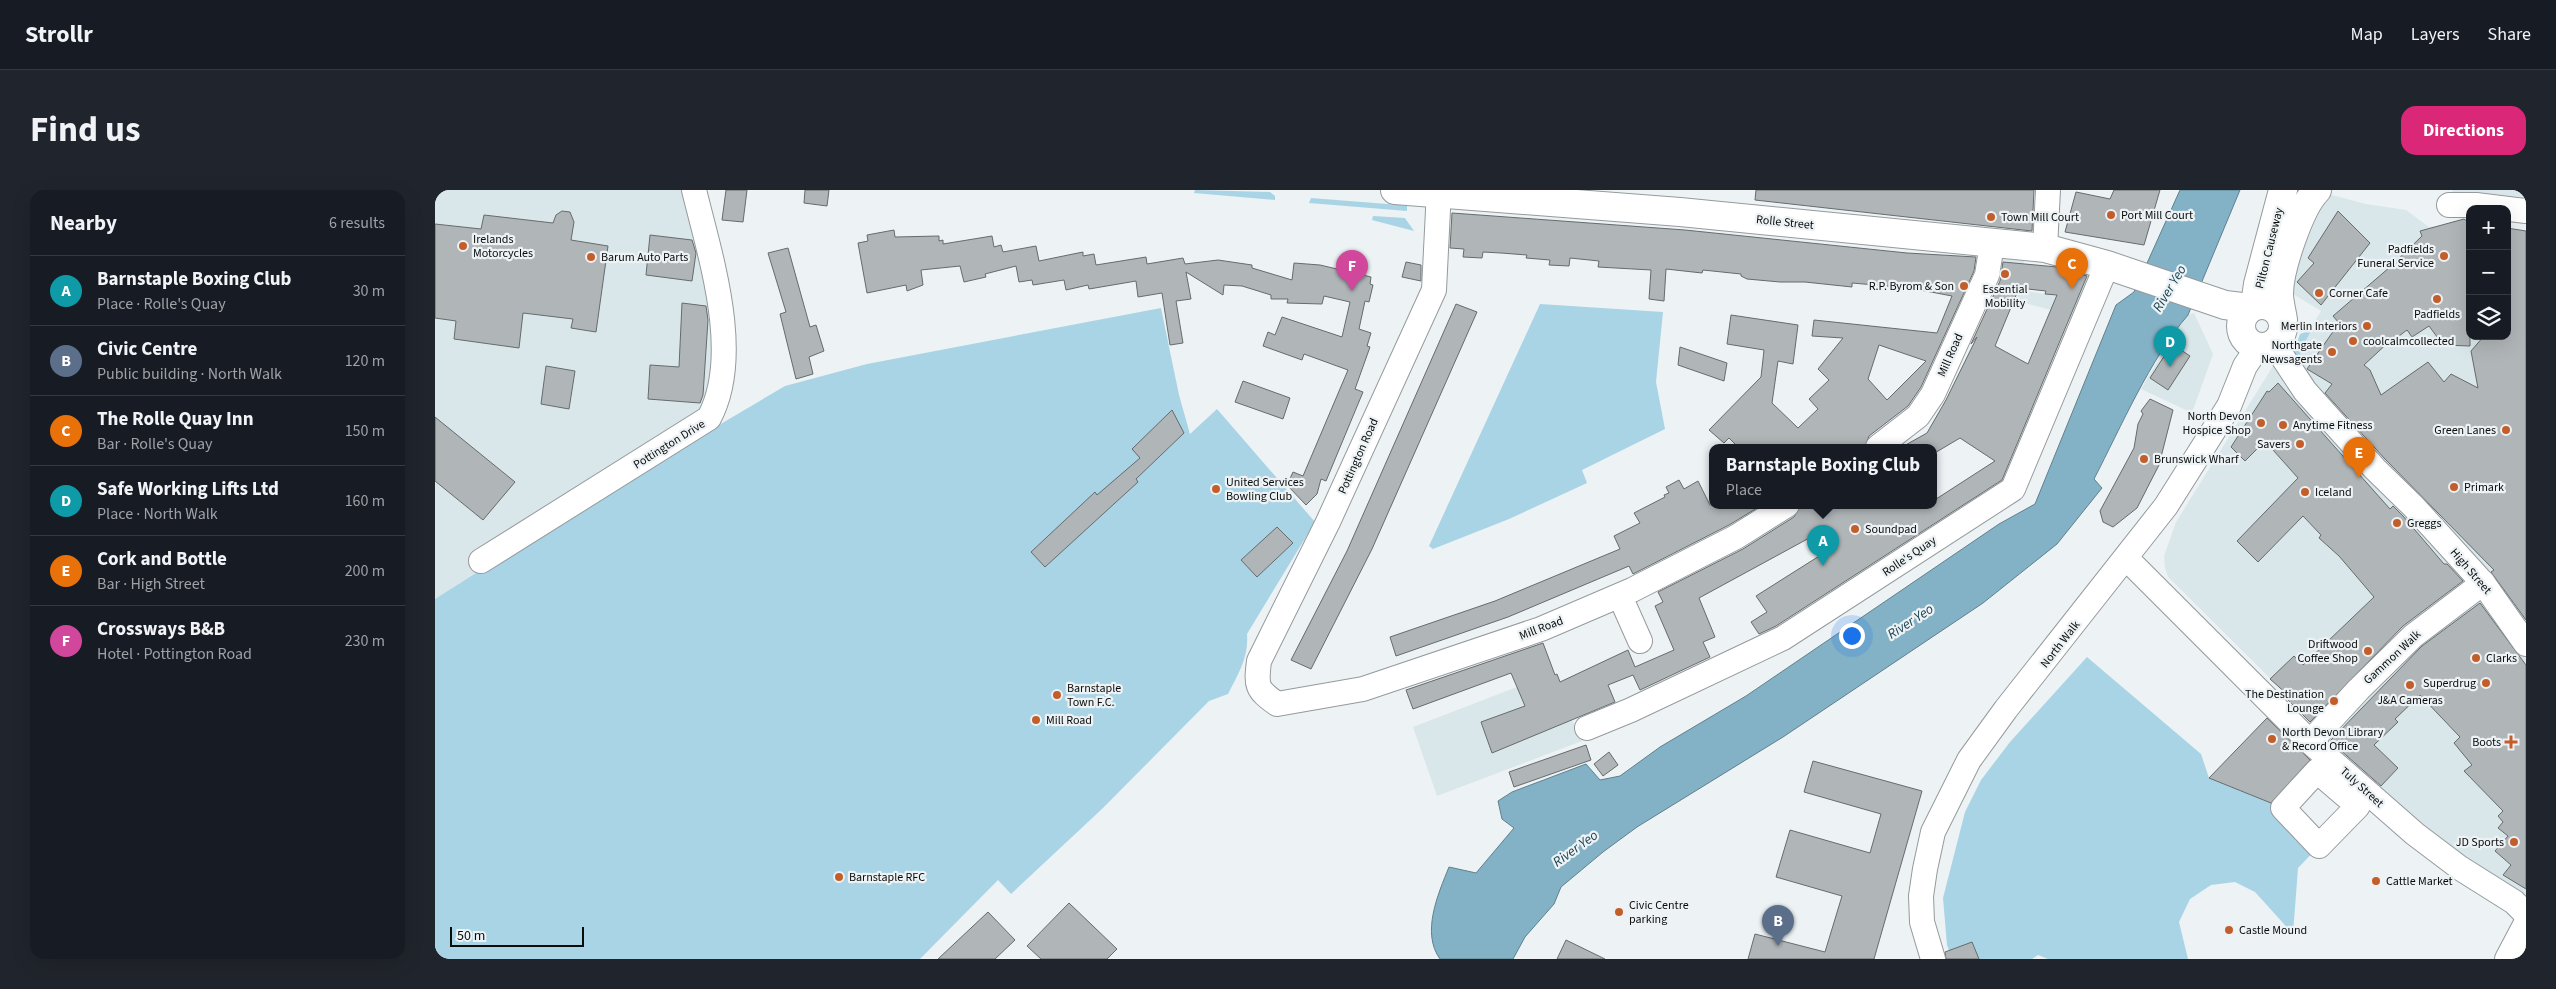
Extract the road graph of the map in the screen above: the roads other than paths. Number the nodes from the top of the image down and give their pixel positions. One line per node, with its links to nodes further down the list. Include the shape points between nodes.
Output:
1 (694, 190): 17 (street, Pottington Drive, via 724,327 717,403 709,418)
2 (1395, 190): 6 (main road, Rolle Street)
3 (2048, 190): 10 (street)
4 (2283, 190): 12 (main road, Pilton Causeway, via 2258,284)
5 (2317, 190): 13 (main road, Pilton Causeway, via 2289,246)
6 (1438, 192): 9 (main road, Rolle Street, via 1680,212); 22 (street, Pottington Road, via 1434,290 1328,522 1259,661 1256,682 1262,693)
7 (2449, 205): 8 (street, via 2476,204)
8 (2526, 211)
9 (1992, 244): 10 (main road, Rolle Street); 14 (street, Mill Road, via 1987,275 1933,394 1918,416)
10 (2045, 248): 11 (main road, Rolle Street)
11 (2118, 269): 12 (main road, Rolle Street); 23 (street, Rolle's Quay, via 2013,489 1783,638)
12 (2235, 309): 13 (main road, via 2247,341); 13 (main road, Rolle Street, via 2267,305 2275,309)
13 (2272, 337): 16 (street, North Walk, via 2245,366 2229,406 2171,499); 18 (street, High Street, via 2305,391 2375,470)
14 (1882, 444)
15 (1780, 509): 19 (street, Mill Road, via 1721,545)
16 (2126, 558): 24 (street, Tuly Street); 27 (street, North Walk, via 1969,760 1943,810 1933,832 1921,896 1922,922)
17 (481, 561)
18 (2483, 582): 21 (street, High Street); 24 (street, Gammon Walk, via 2413,636)
19 (1620, 596): 20 (street); 22 (street, Mill Road, via 1541,629 1400,678 1363,689)
20 (1640, 641)
21 (2526, 644)
22 (1277, 704)
23 (1587, 728)
24 (2310, 742): 25 (street, Tuly Street, via 2415,834 2460,868 2514,902)
25 (2526, 914)
26 (2526, 922): 28 (street)
27 (1933, 959)
28 (2507, 959)

